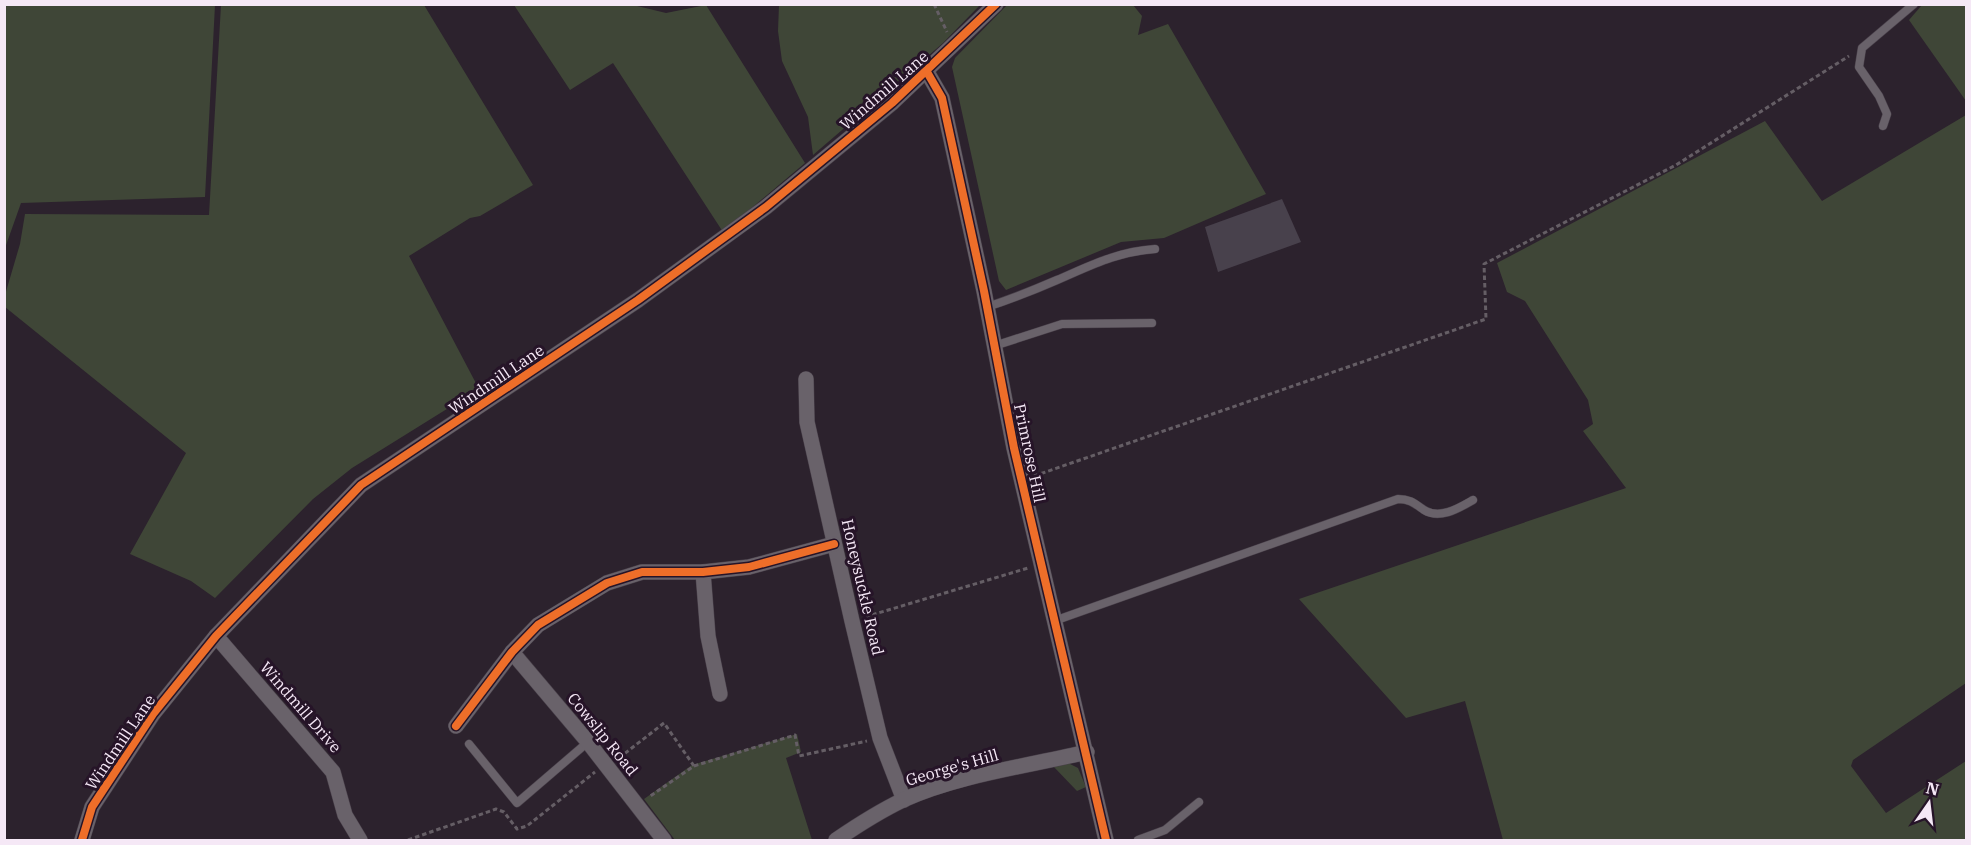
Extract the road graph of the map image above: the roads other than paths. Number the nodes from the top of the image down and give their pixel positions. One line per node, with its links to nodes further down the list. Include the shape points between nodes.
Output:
1 (996, 4): 3 (street, Windmill Lane)
2 (1914, 4): 4 (lane, via 1862,48 1859,67 1887,114)
3 (927, 72): 6 (street, Primrose Hill, via 942,98); 14 (street, Windmill Lane, via 757,214 638,300 361,485)
4 (1883, 126)
5 (1155, 249): 6 (lane, via 1128,251)
6 (987, 307): 8 (street, Primrose Hill)
7 (1152, 323): 8 (lane, via 1062,324)
8 (994, 345): 13 (street, Primrose Hill)
9 (806, 379): 11 (street, Honeysuckle Road, via 807,422)
10 (1473, 500): 13 (lane, via 1451,511 1431,513 1410,499 1398,499)
11 (834, 544): 12 (street, via 749,567); 21 (street, Honeysuckle Road, via 880,738)
12 (703, 572): 15 (street, via 642,572 607,583 538,625); 16 (street, via 708,636)
13 (1054, 621): 20 (street, Primrose Hill)
14 (216, 636): 23 (street, Windmill Lane, via 153,714 92,807); 24 (street, Windmill Drive, via 333,772 345,815)
15 (512, 652): 17 (street); 18 (street, Cowslip Road)
16 (720, 694)
17 (456, 726)
18 (588, 742): 19 (lane, via 517,803); 25 (street, Cowslip Road, via 601,769)
19 (469, 744)
20 (1087, 752): 21 (street, George's Hill, via 942,786); 27 (street, Primrose Hill)
21 (904, 800): 26 (street, George's Hill)
22 (1199, 802): 28 (lane, via 1165,830)
23 (82, 840)
24 (360, 840)
25 (664, 840)
26 (836, 840)
27 (1106, 840)
28 (1138, 840)

